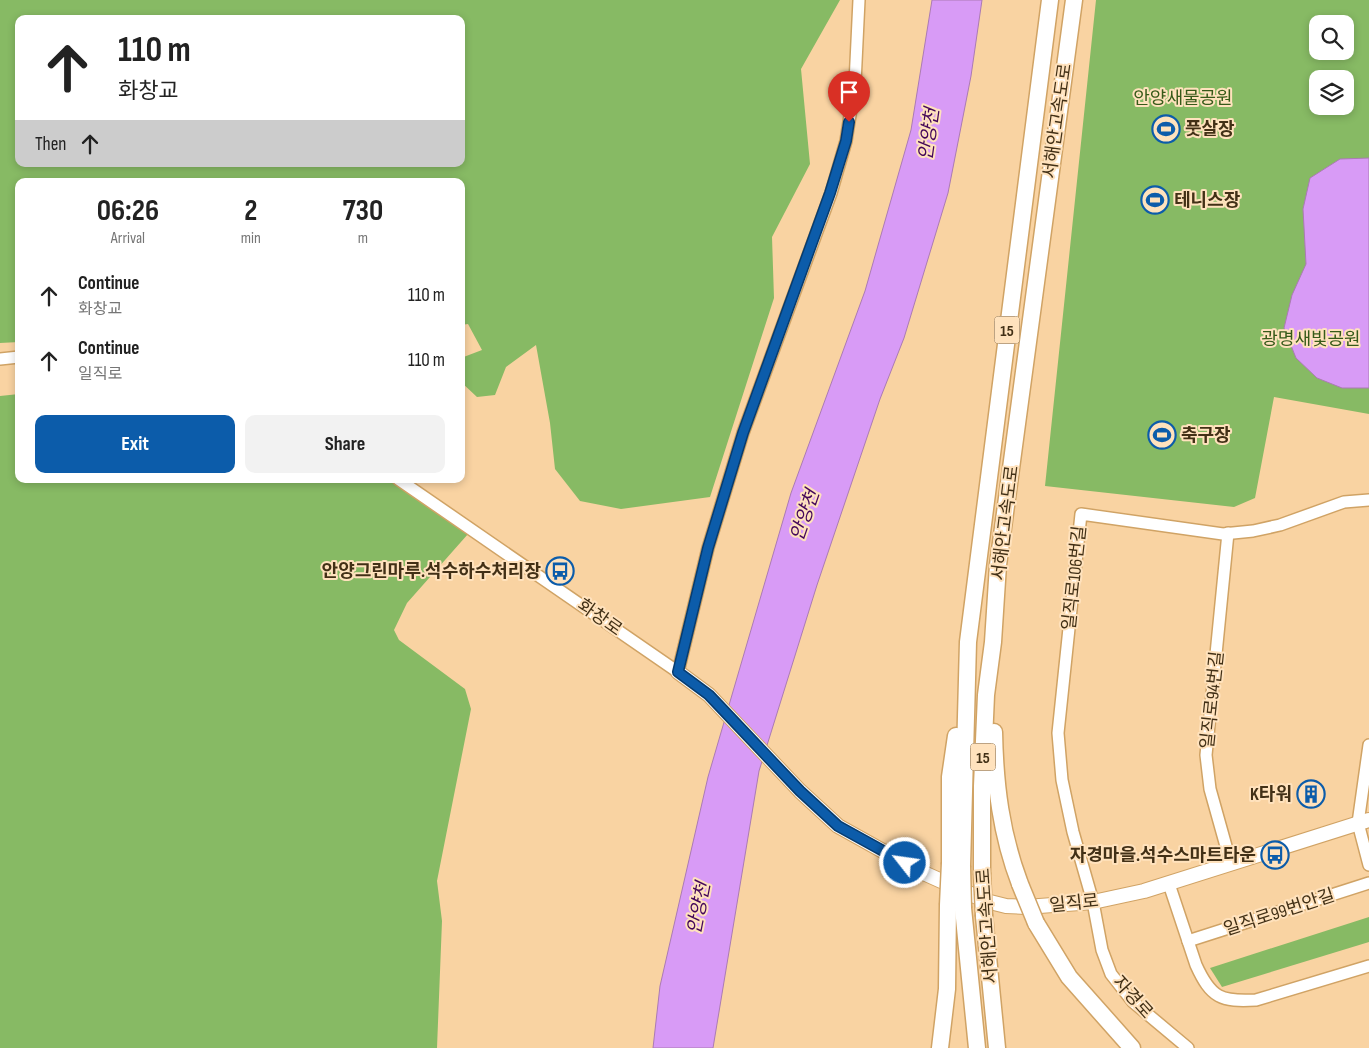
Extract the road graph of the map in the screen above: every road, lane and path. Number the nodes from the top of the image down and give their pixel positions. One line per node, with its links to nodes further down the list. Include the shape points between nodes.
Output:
1 (859, 0): 10 (street, via 855,83 846,141 743,433 708,548)
2 (1050, 0): 18 (highway, 서해안고속도로 / 15, bridge, via 968,642)
3 (1074, 0): 9 (highway, 서해안고속도로 / 15, via 998,565)
4 (15, 357): 5 (street)
5 (0, 359)
6 (404, 483): 10 (street, 화창로)
7 (1369, 500): 8 (street, 일직로106번길, via 1344,502 1280,525)
8 (1228, 533): 13 (street, 일직로94번길, via 1206,755 1210,789); 17 (street, 일직로106번길, via 1081,514 1058,733 1062,780)
9 (993, 642): 21 (highway, bridge, via 996,782 1002,824 1011,860 1036,923); 24 (highway, 서해안고속도로 / 15, bridge, via 986,695 982,777 982,873)
10 (678, 672): 17 (main road, 일직로, via 709,695 800,791 838,826 915,876 1006,906 1026,908)
11 (1369, 745): 12 (street)
12 (1364, 821): 13 (main road, 일직로); 14 (street)
13 (1231, 864): 16 (main road, 일직로)
14 (1369, 865)
15 (1369, 883): 19 (street, 일직로99번안길)
16 (1169, 884): 17 (main road, 일직로); 19 (street)
17 (1093, 902): 27 (street, 자경로, via 1102,950 1111,974 1133,1002)
18 (956, 906): 22 (highway); 23 (highway, 서해안고속도로 / 15)
19 (1188, 941): 20 (street, via 1201,977 1220,998 1240,1001 1256,1000)
20 (1369, 966)
21 (1069, 978): 25 (highway); 26 (highway)
22 (940, 1048)
23 (976, 1048)
24 (997, 1048)
25 (1120, 1048)
26 (1132, 1048)
27 (1188, 1048)

